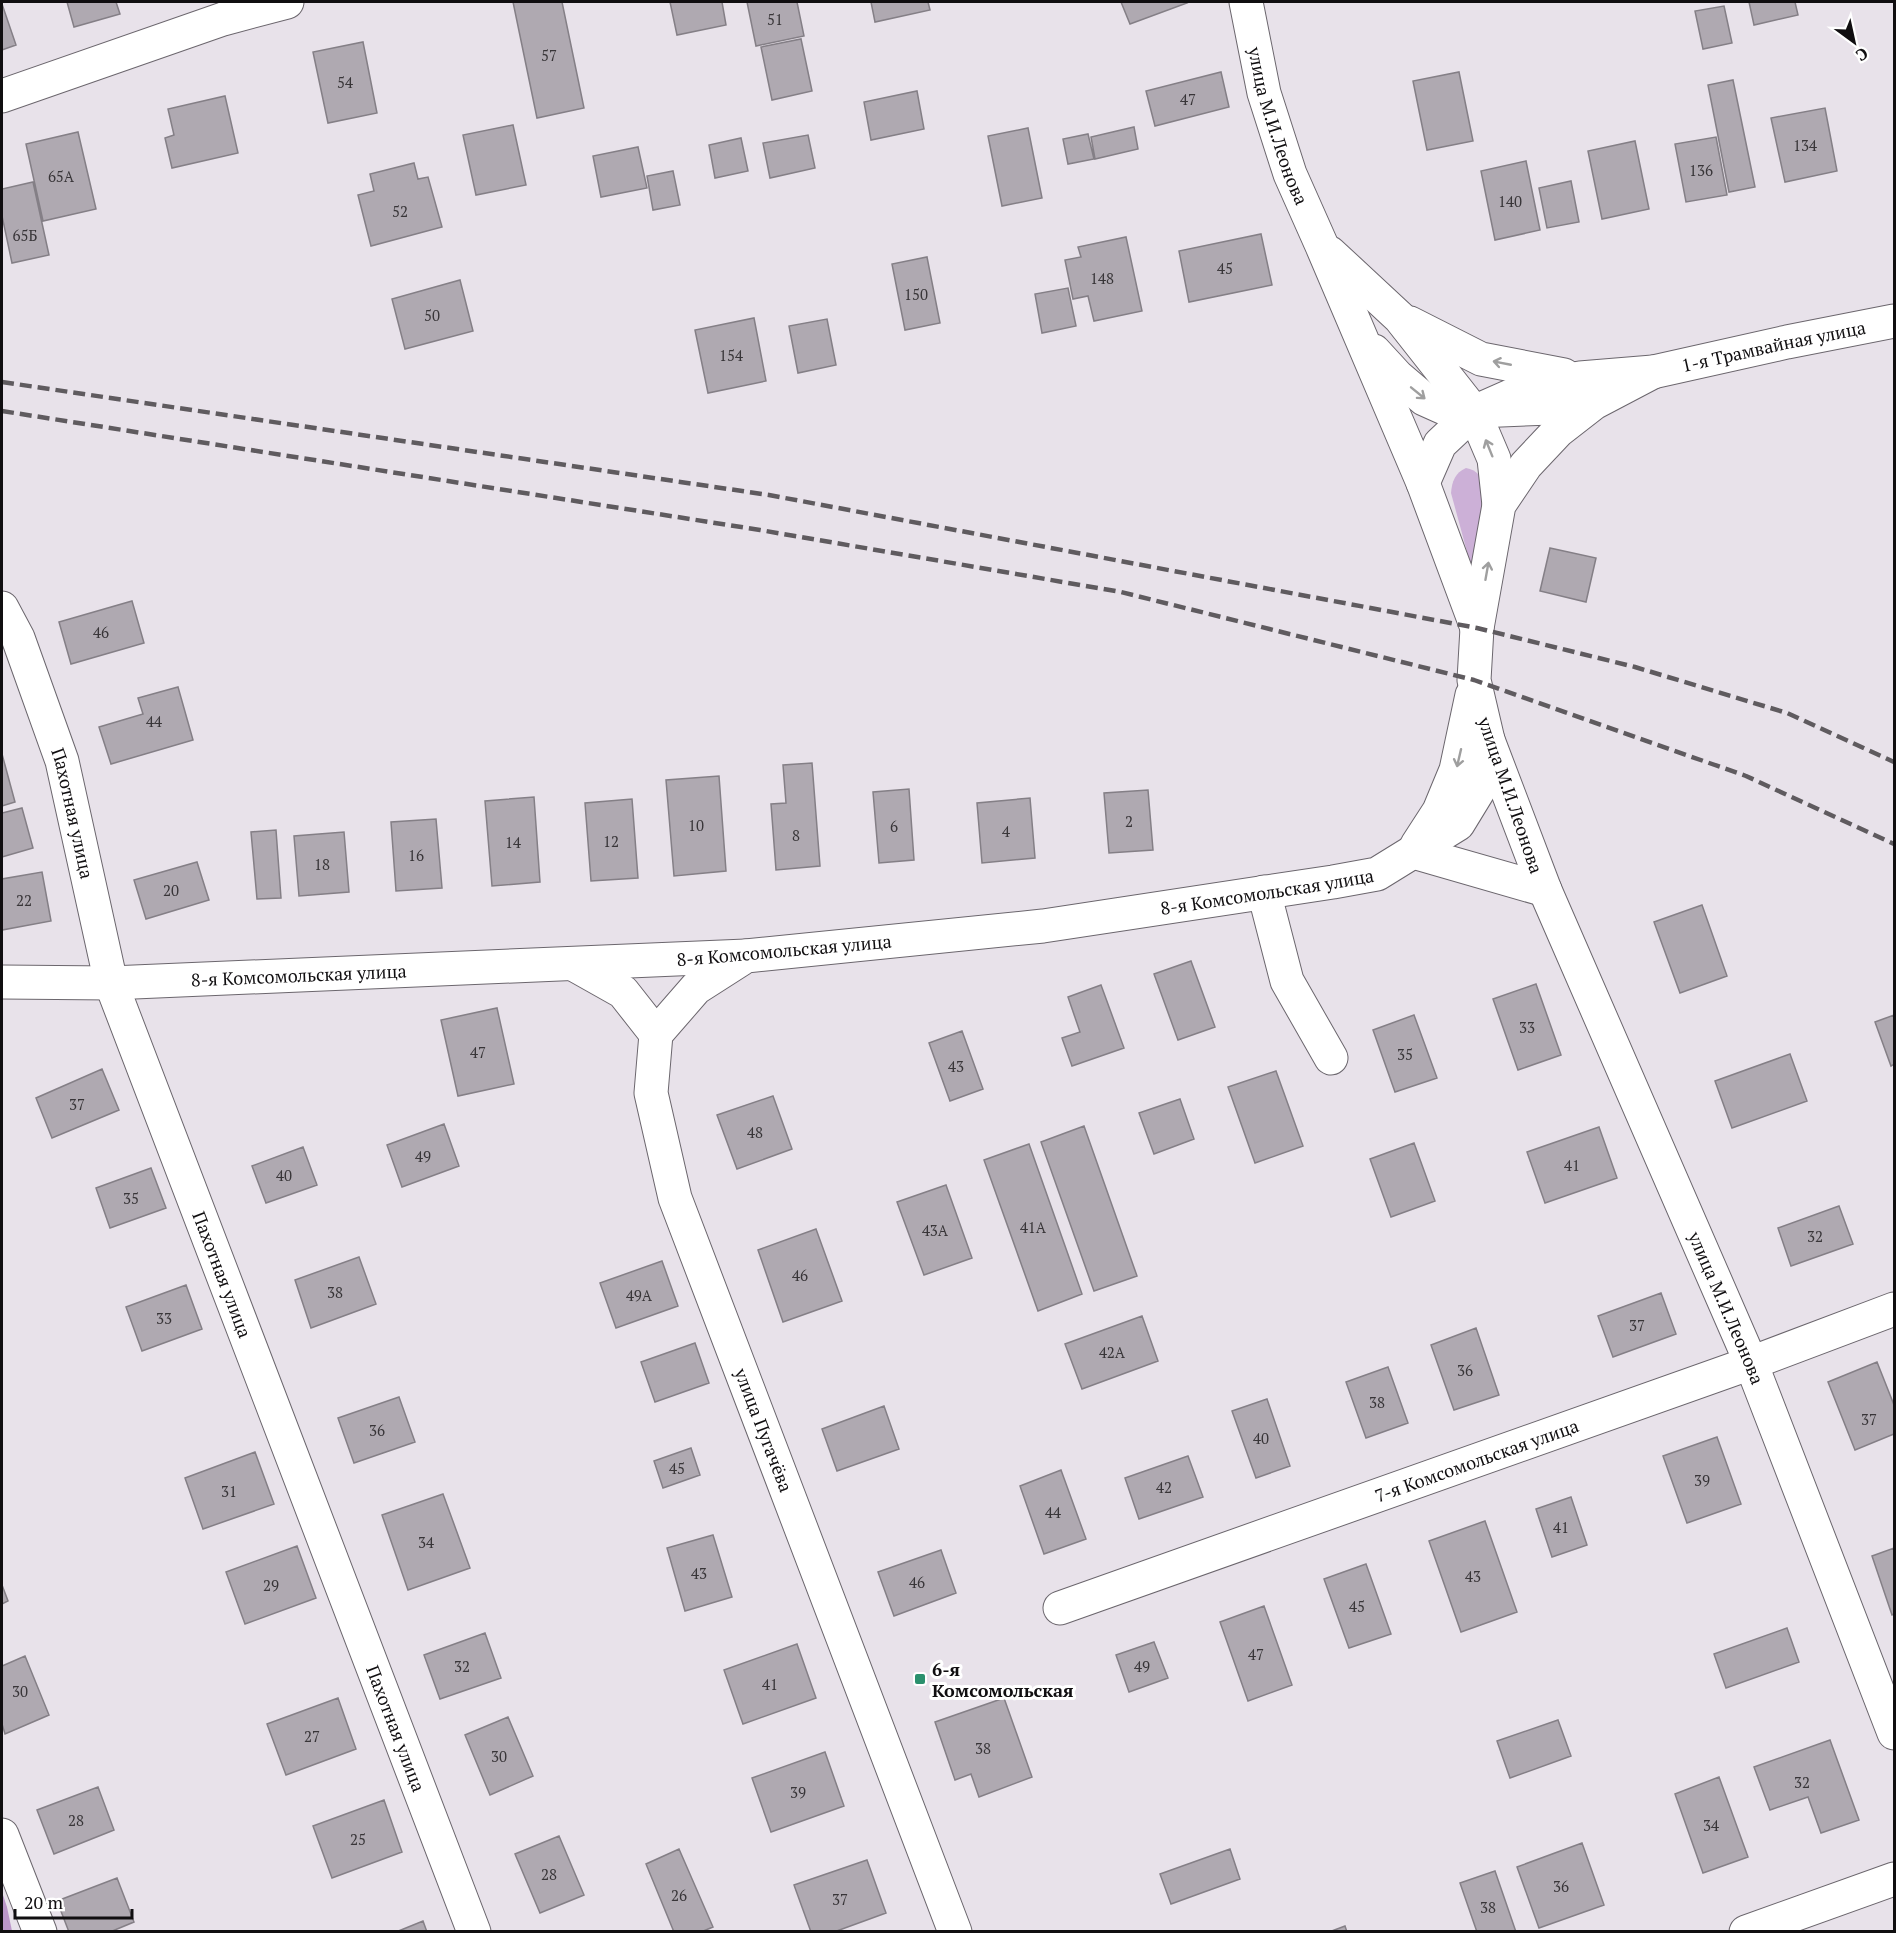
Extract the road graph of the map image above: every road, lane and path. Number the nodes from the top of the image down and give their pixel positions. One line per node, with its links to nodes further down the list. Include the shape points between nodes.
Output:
1 (287, 2): 3 (street)
2 (1246, 2): 5 (street, улица М.И.Леонова, via 1267,104 1290,174)
3 (220, 10): 4 (street)
4 (2, 96)
5 (1322, 246): 6 (street); 8 (street, улица М.И.Леонова)
6 (1400, 318): 10 (street, one-way to 6, via 1481,359); 11 (street)
7 (1894, 321): 9 (street, 1-я Трамвайная улица)
8 (1361, 337): 11 (street, one-way to 11, via 1424,399 1453,412); 12 (street, улица М.И.Леонова)
9 (1653, 372): 10 (street); 11 (street, via 1551,408); 13 (street, via 1593,403 1558,431 1526,465)
10 (1580, 378): 11 (street, via 1533,386)
11 (1474, 412): 12 (street, via 1440,444); 13 (street, one-way to 11, via 1494,459)
12 (1423, 483): 15 (street, улица М.И.Леонова)
13 (1499, 506): 15 (street, улица М.И.Леонова, one-way to 13)
14 (2, 608): 24 (street, Пахотная улица, via 18,638 62,761)
15 (1477, 628): 16 (street, улица М.И.Леонова)
16 (1474, 680): 17 (street, улица М.И.Леонова); 18 (street, one-way to 18, via 1456,770 1439,811)
17 (1488, 740): 18 (street, 8-я Комсомольская улица, via 1480,788 1458,824); 19 (street, улица М.И.Леонова)
18 (1413, 852): 19 (street, улица М.И.Леонова); 20 (street, 8-я Комсомольская улица, via 1377,874)
19 (1545, 890): 28 (street, улица М.И.Леонова)
20 (1264, 892): 21 (street, 8-я Комсомольская улица, via 1043,926); 26 (street, via 1287,981)
21 (746, 956): 22 (street, 8-я Комсомольская улица); 25 (street, via 696,988)
22 (575, 965): 24 (street, 8-я Комсомольская улица); 25 (street, via 622,992)
23 (2, 982): 24 (street, 8-я Комсомольская улица)
24 (111, 983): 34 (street, Пахотная улица)
25 (656, 1034): 35 (street, улица Пугачёва, via 651,1093 675,1198)
26 (1331, 1058)
27 (1894, 1309): 28 (street, 7-я Комсомольская улица)
28 (1751, 1363): 29 (street, 7-я Комсомольская улица); 30 (street, улица М.И.Леонова)
29 (1060, 1608)
30 (1894, 1733)
31 (2, 1835): 33 (street)
32 (1894, 1879): 36 (street)
33 (40, 1932)
34 (474, 1932)
35 (955, 1932)
36 (1746, 1932)

